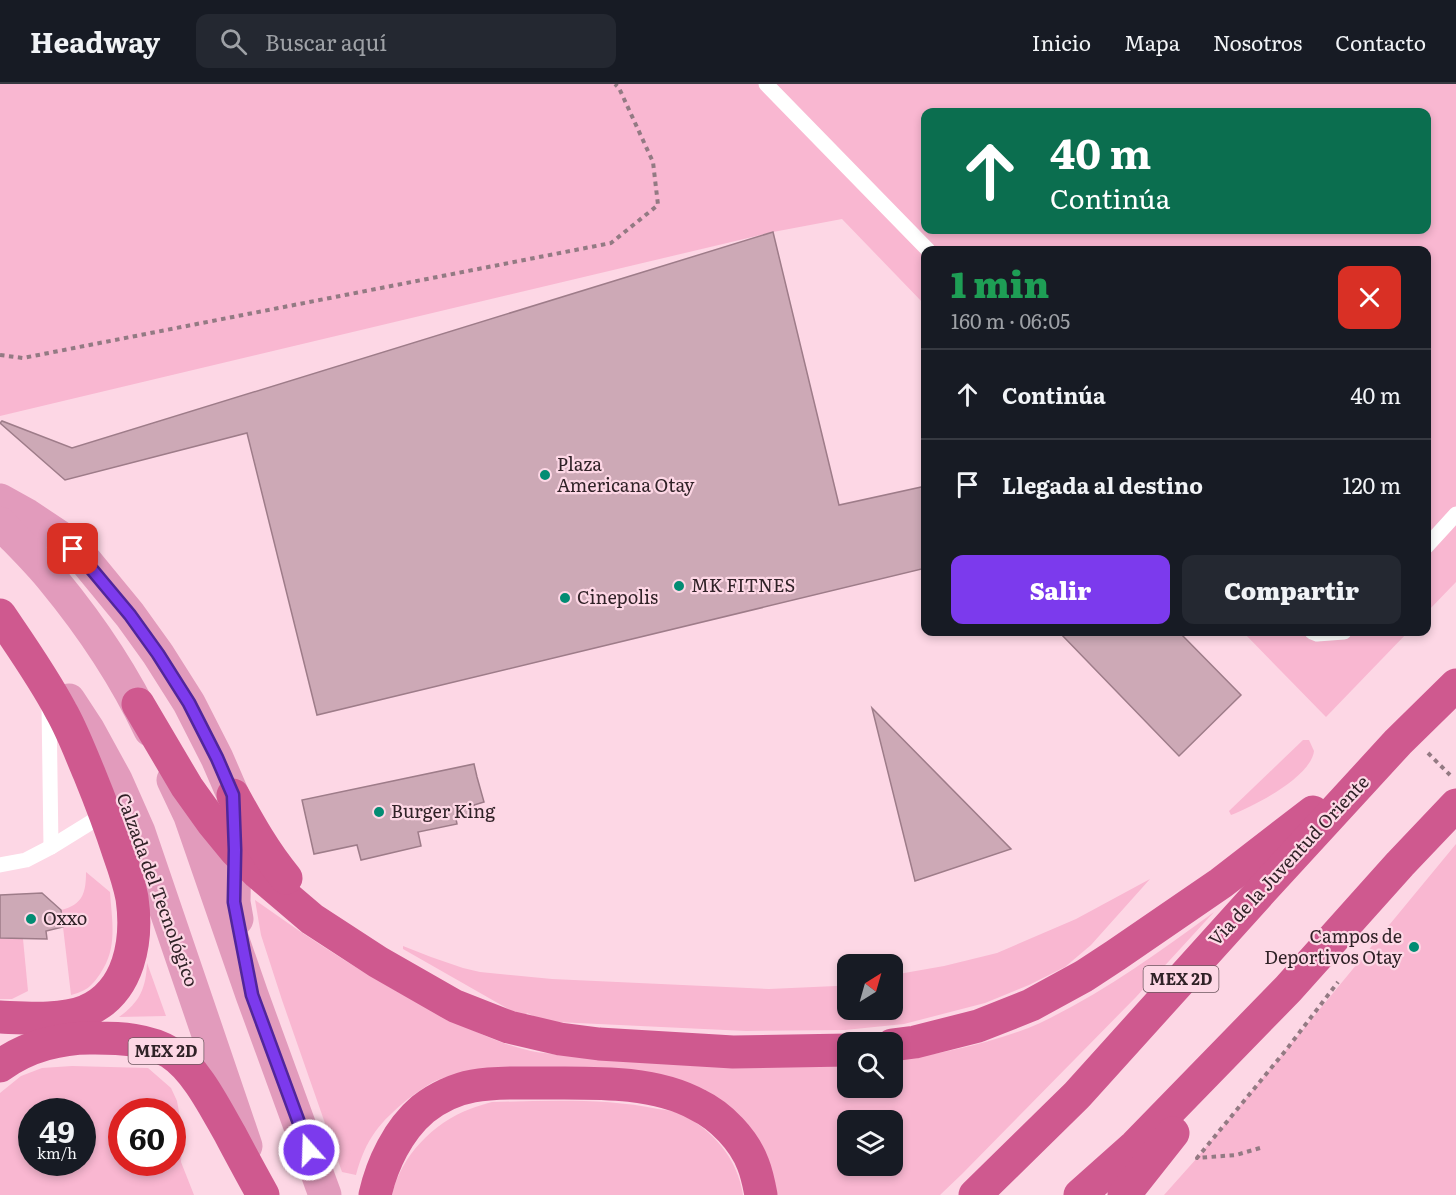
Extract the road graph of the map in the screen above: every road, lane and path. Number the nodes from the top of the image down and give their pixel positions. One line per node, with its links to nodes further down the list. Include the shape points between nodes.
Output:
1 (615, 84): 4 (path, via 653,162 658,205 611,243 23,358)
2 (766, 84): 3 (lane)
3 (924, 246)
4 (0, 355)
5 (0, 500): 15 (main road, via 63,539 130,615 189,703)
6 (1456, 514): 8 (lane)
7 (0, 523): 13 (main road, via 83,619)
8 (1431, 542)
9 (0, 610): 30 (main road, Calzada del Tecnológico, via 53,675 82,720 135,822)
10 (0, 615): 12 (highway)
11 (1456, 685): 14 (highway, Via de la Juventud Oriente / MEX 2D)
12 (48, 687): 17 (highway); 18 (lane)
13 (138, 704): 19 (highway, via 187,787); 24 (main road, via 189,816)
14 (1384, 758): 26 (highway, via 1221,883 1084,976 1031,1005 978,1026); 34 (highway, Via de la Juventud Oriente / MEX 2D, via 1077,1095)
15 (233, 795): 19 (main road); 21 (highway, via 274,864 304,901)
16 (1456, 805): 23 (highway)
17 (106, 813): 18 (lane); 25 (highway, via 131,896 134,920 128,965 120,981 110,996 85,1011 68,1016)
18 (51, 847): 20 (lane, via 26,860)
19 (235, 850): 21 (highway, via 312,919); 24 (main road, via 234,902)
20 (0, 865)
21 (378, 962): 27 (highway, via 455,1006 508,1027 560,1040 733,1052)
22 (1343, 976): 29 (path, via 1197,1158 1236,1155)
23 (1288, 988): 35 (highway, via 1135,1146); 36 (highway)
24 (252, 995): 31 (main road)
25 (0, 1017)
26 (903, 1044)
27 (837, 1050)
28 (0, 1066): 30 (highway, MEX 2D, via 47,1043 81,1037 149,1043 171,1054 209,1096)
29 (1260, 1148)
30 (263, 1195)
31 (325, 1195)
32 (375, 1195): 33 (highway, via 388,1157 424,1108 471,1086 505,1083 616,1085 664,1091 689,1100 716,1116 744,1146 753,1162)
33 (761, 1195)
34 (975, 1195)
35 (1080, 1195)
36 (1124, 1195)

